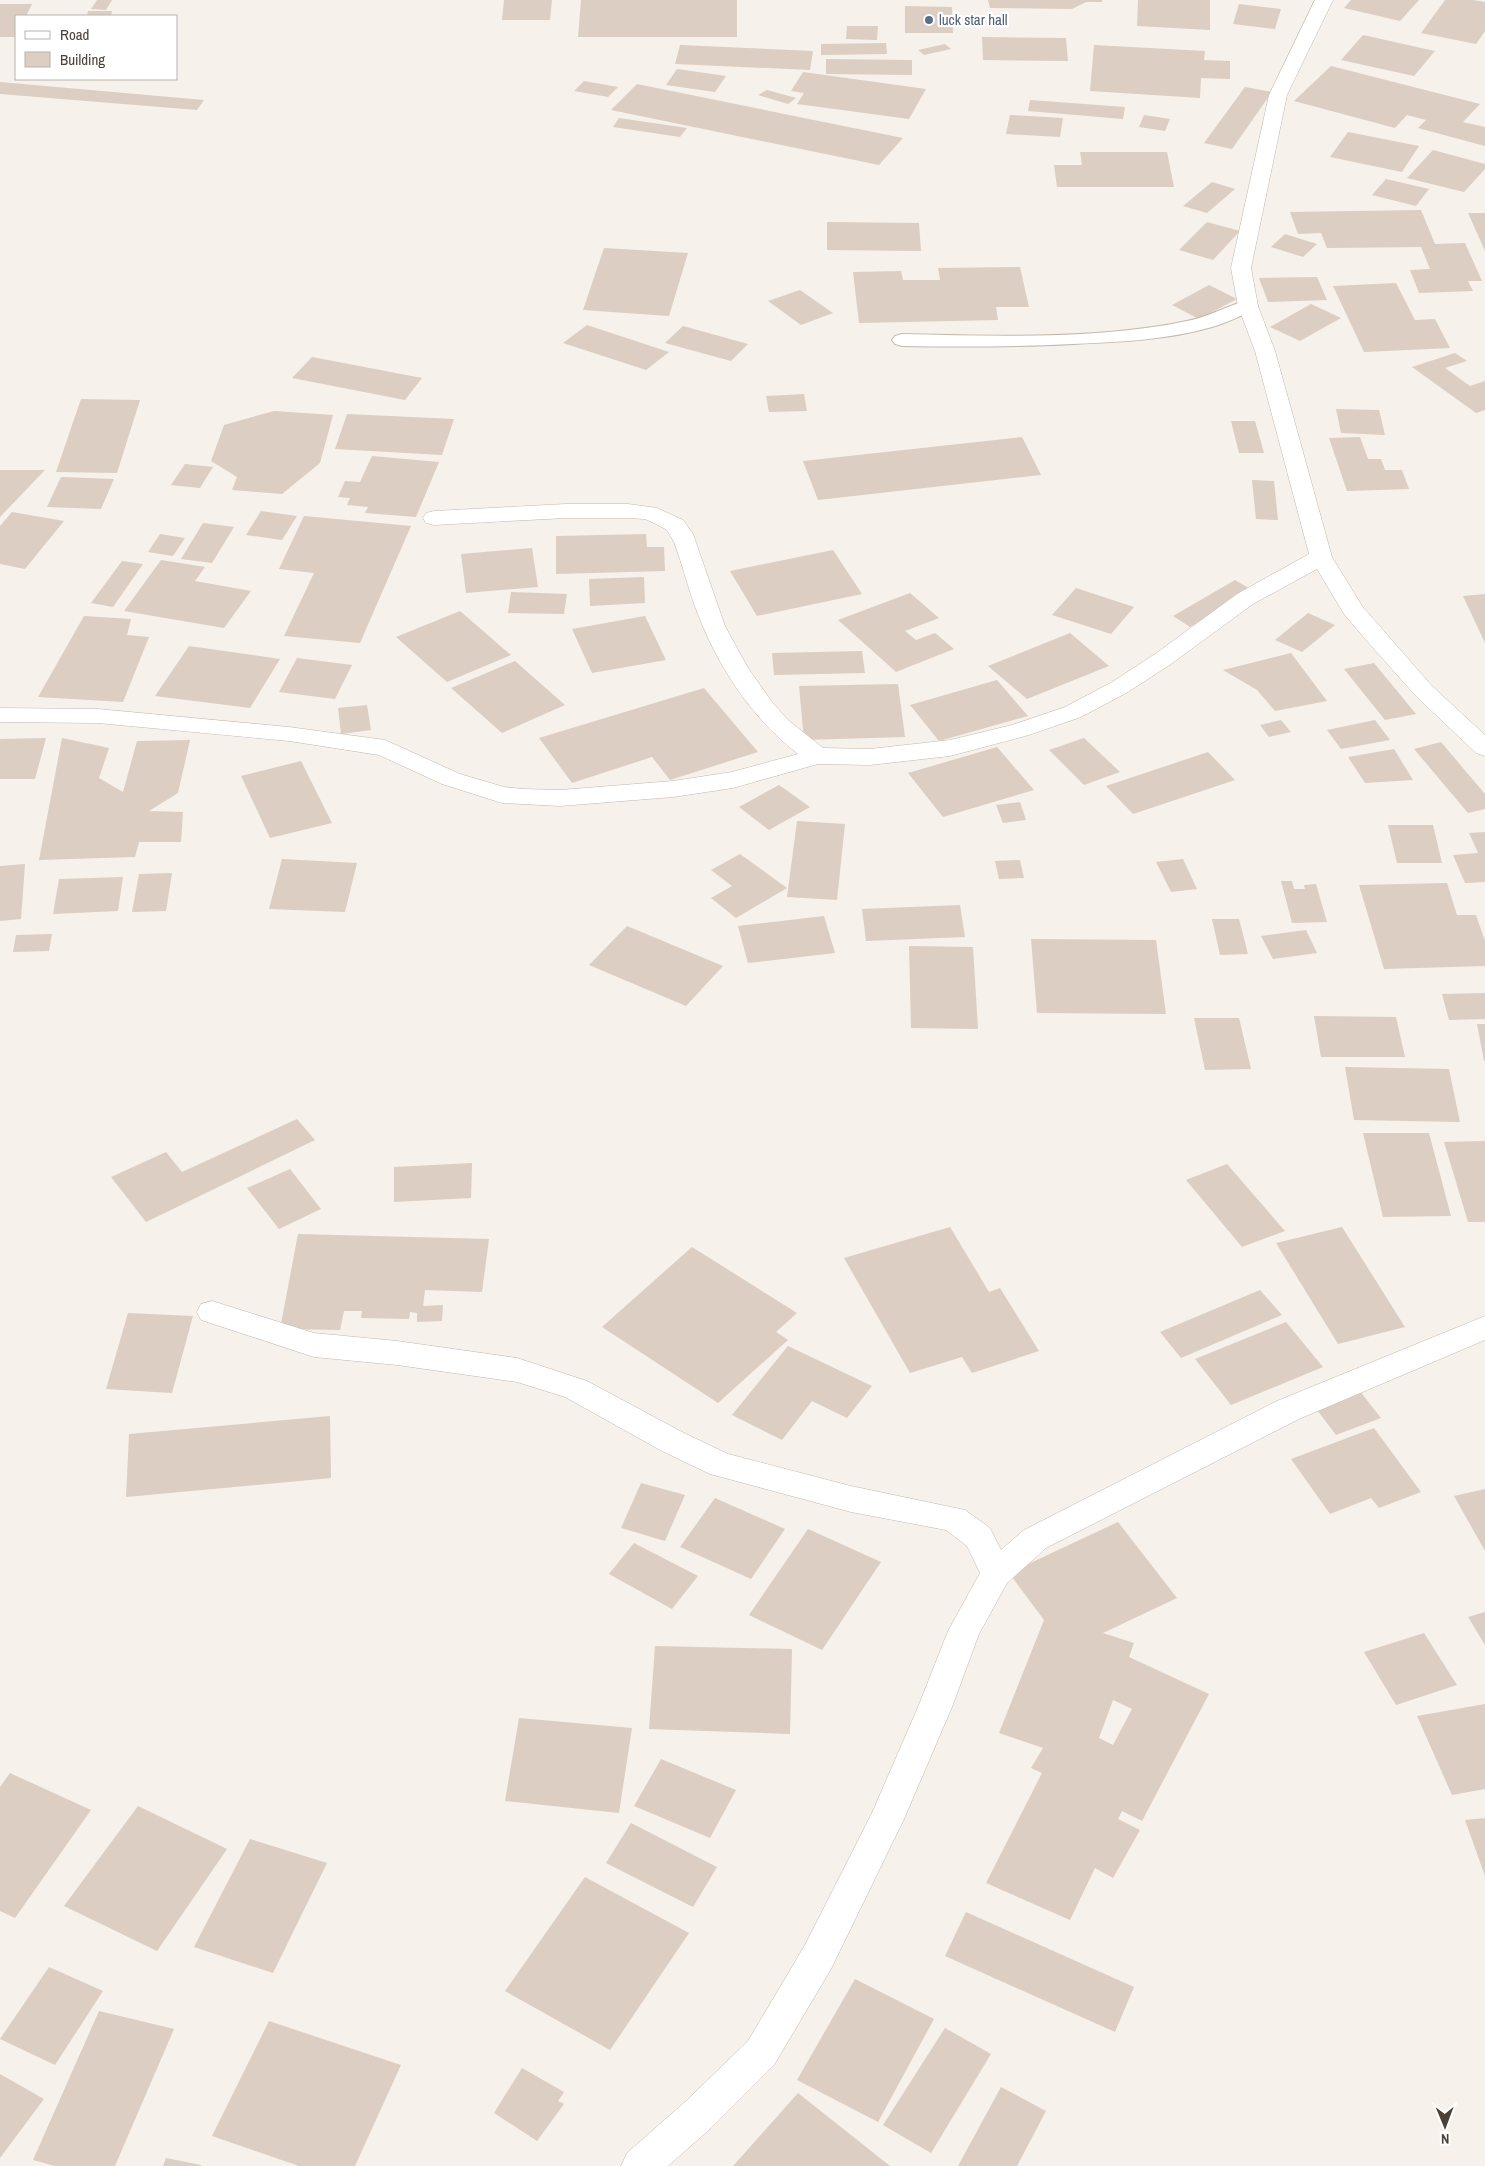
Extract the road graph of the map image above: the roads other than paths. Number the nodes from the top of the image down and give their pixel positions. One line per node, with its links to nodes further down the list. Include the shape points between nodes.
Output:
1 (1324, 0): 2 (street, via 1278,95 1242,268)
2 (1248, 306): 3 (lane, via 1190,327 1120,337); 5 (street, via 1265,351)
3 (902, 340)
4 (434, 518): 8 (street, via 600,510 648,514 669,521 682,534 706,605 747,686 784,730)
5 (1321, 557): 7 (street, via 1352,609 1382,644 1424,691); 8 (street, via 1245,599 1163,659 1073,712 950,748 870,757)
6 (0, 715): 8 (street, via 98,716 289,734 385,748 418,766 476,788 538,799 664,790 710,783 748,776)
7 (1485, 748)
8 (817, 756)
9 (212, 1312): 11 (street, via 314,1345 517,1370 576,1389 721,1465 851,1499 954,1519 980,1537)
10 (1485, 1327): 11 (street, via 1280,1415 1034,1539)
11 (996, 1574): 12 (street, via 964,1631 887,1819 818,1957 761,2053)
12 (640, 2166)

